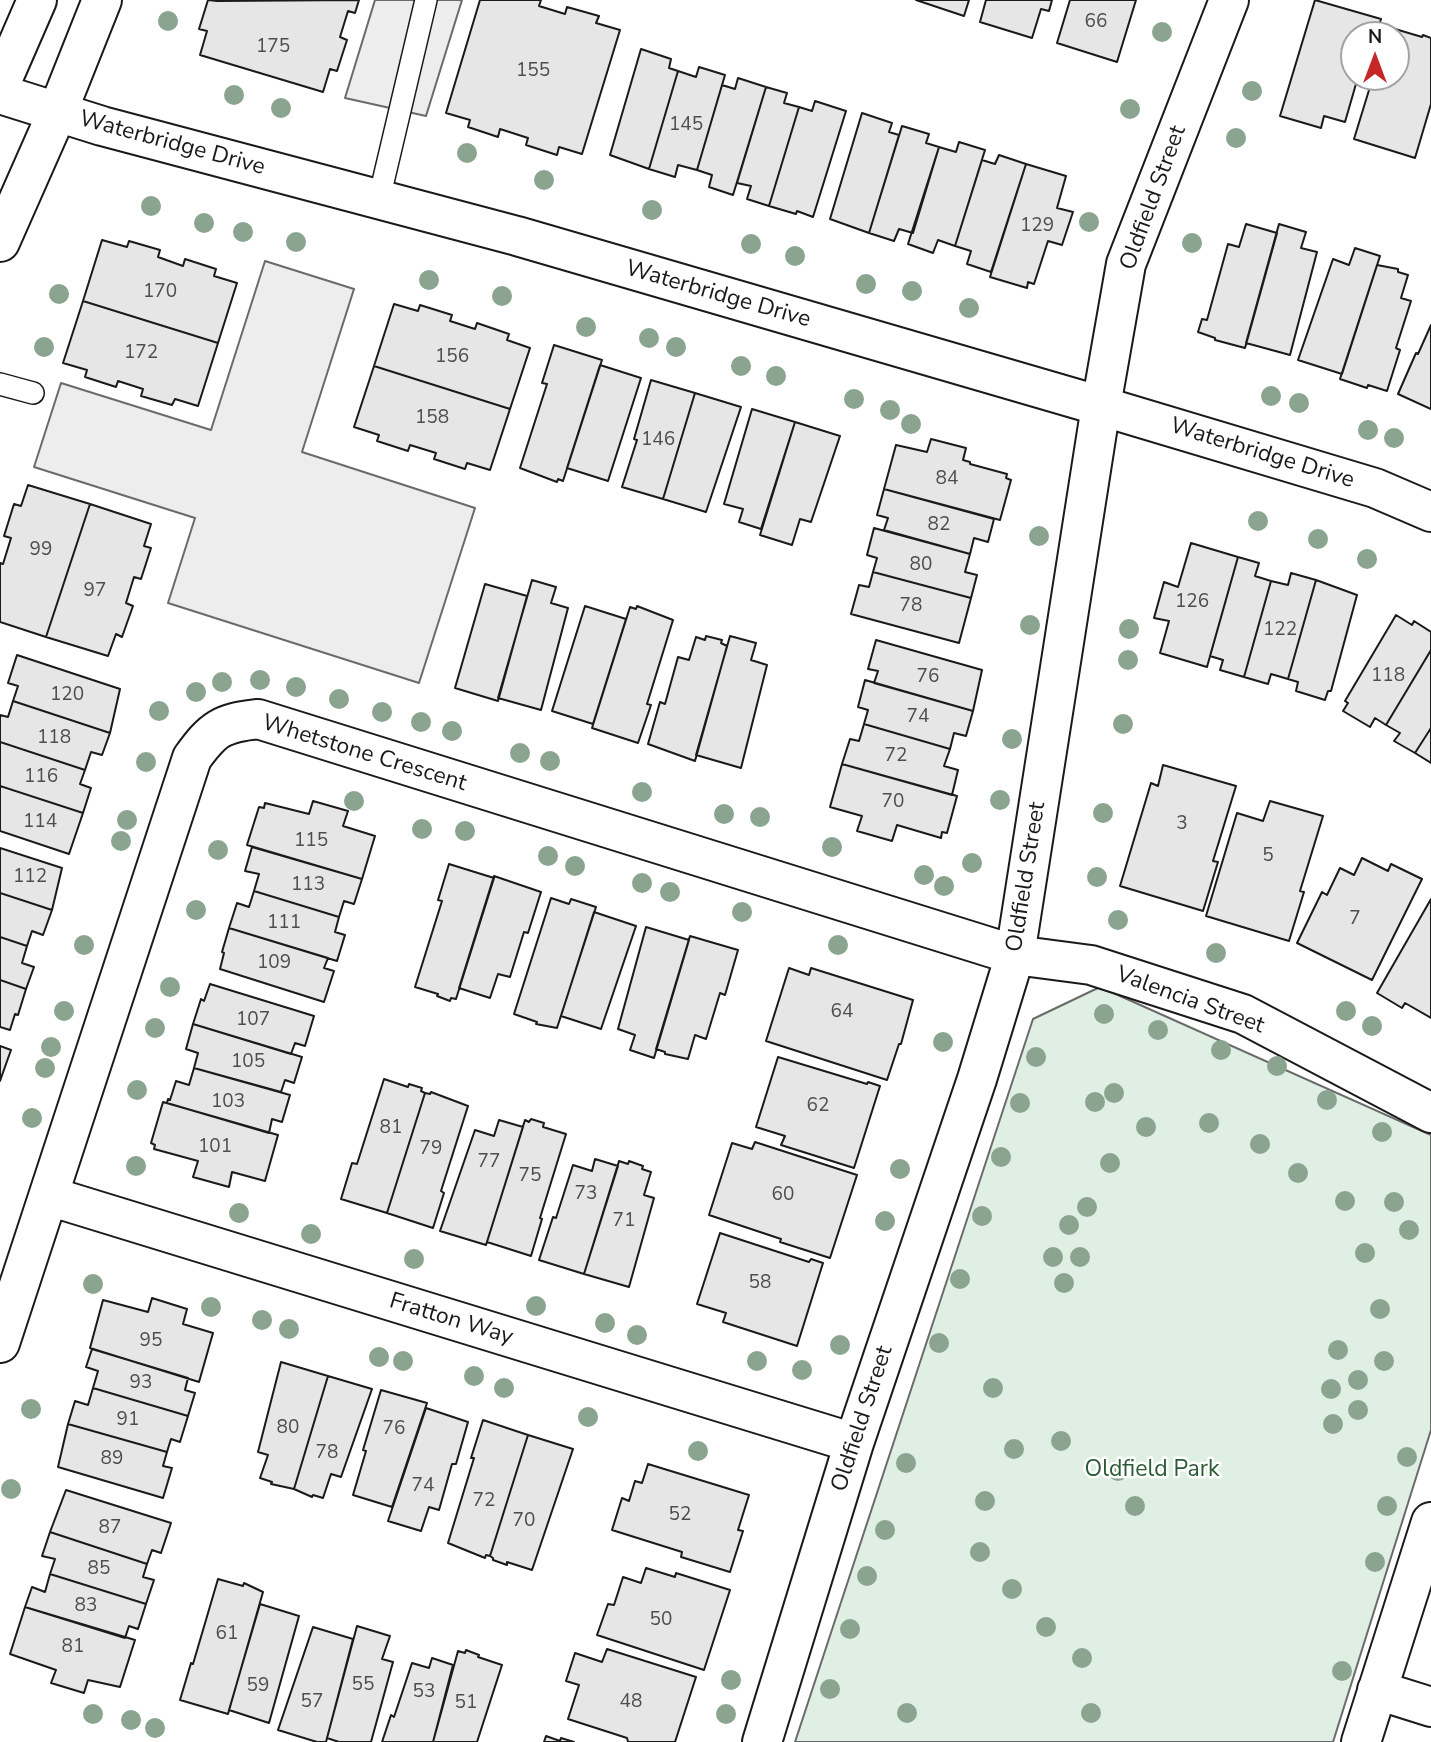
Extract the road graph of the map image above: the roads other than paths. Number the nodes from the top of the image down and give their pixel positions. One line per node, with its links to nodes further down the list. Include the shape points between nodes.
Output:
1 (37, 0): 5 (street)
2 (102, 0): 7 (street)
3 (426, 0): 8 (lane)
4 (1229, 0): 12 (street, Oldfield Street, via 1126,264)
5 (0, 85)
6 (0, 94): 7 (street, Waterbridge Drive)
7 (57, 113): 8 (street, Waterbridge Drive); 9 (street)
8 (379, 199): 12 (street, Waterbridge Drive)
9 (0, 242)
10 (0, 384): 11 (lane)
11 (33, 393)
12 (1101, 406): 13 (street, Waterbridge Drive, via 1375,488); 14 (street, Oldfield Street)
13 (1431, 512)
14 (1015, 955): 15 (street, Valencia Street, via 1091,965 1243,1014); 16 (street, Whetstone Crescent, via 258,719 231,722 208,736 192,758); 18 (street, Oldfield Street)
15 (1431, 1113)
16 (49, 1196): 17 (street, Whetstone Crescent); 18 (street, Fratton Way)
17 (0, 1343)
18 (854, 1443): 22 (street, Oldfield Street)
19 (1431, 1522): 20 (street)
20 (1377, 1690): 21 (street); 23 (street)
21 (1431, 1707)
22 (762, 1742)
23 (1361, 1742)

